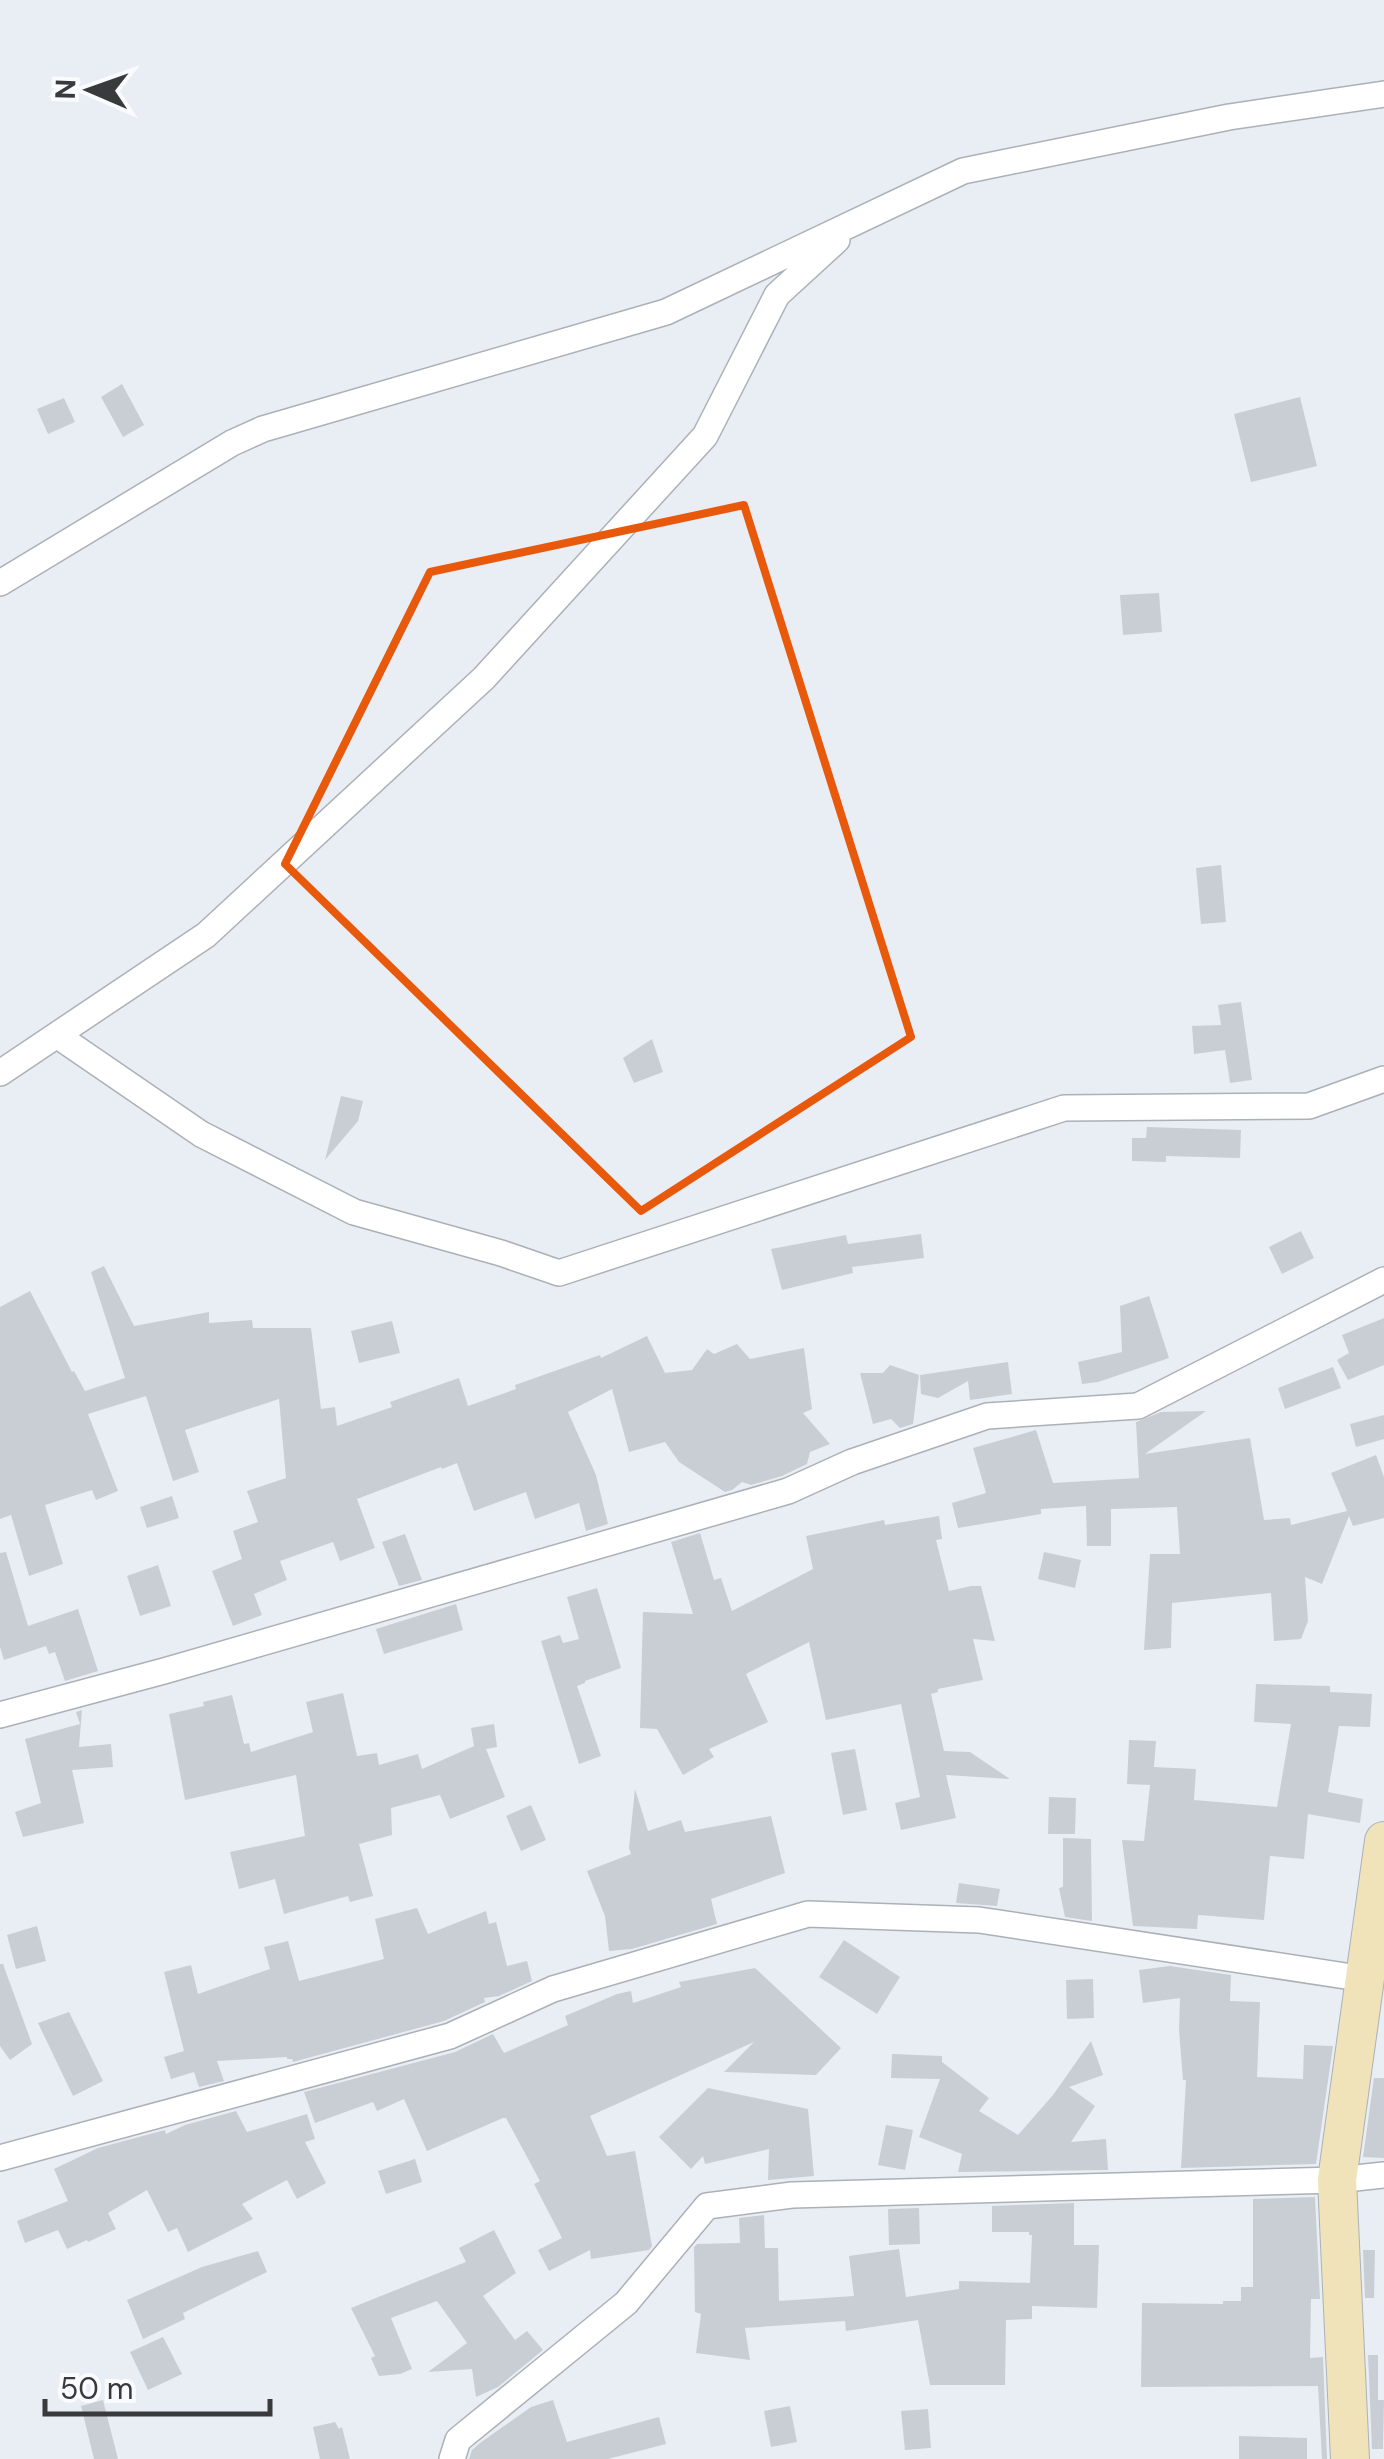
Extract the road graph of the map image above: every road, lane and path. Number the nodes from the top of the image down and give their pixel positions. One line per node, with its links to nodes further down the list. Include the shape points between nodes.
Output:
1 (1384, 94): 2 (street, via 1229,116 963,171)
2 (856, 222): 3 (street, via 666,312 263,428); 4 (street, via 778,296 705,436 484,678 206,935)
3 (0, 582)
4 (58, 1036): 5 (street); 6 (street, via 202,1134 354,1212 559,1273 1064,1108 1309,1106)
5 (0, 1073)
6 (1384, 1079)
7 (1384, 1280): 8 (street, via 1138,1406 987,1416 788,1491)
8 (0, 1716)
9 (1384, 1841): 10 (street)
10 (1364, 1979): 11 (street, via 979,1920 808,1914 553,1989 450,2036); 13 (street)
11 (0, 2158)
12 (1384, 2175): 13 (street)
13 (1337, 2180): 14 (street, via 792,2195 707,2206 626,2303 458,2440); 15 (street)
14 (452, 2459)
15 (1350, 2459)

